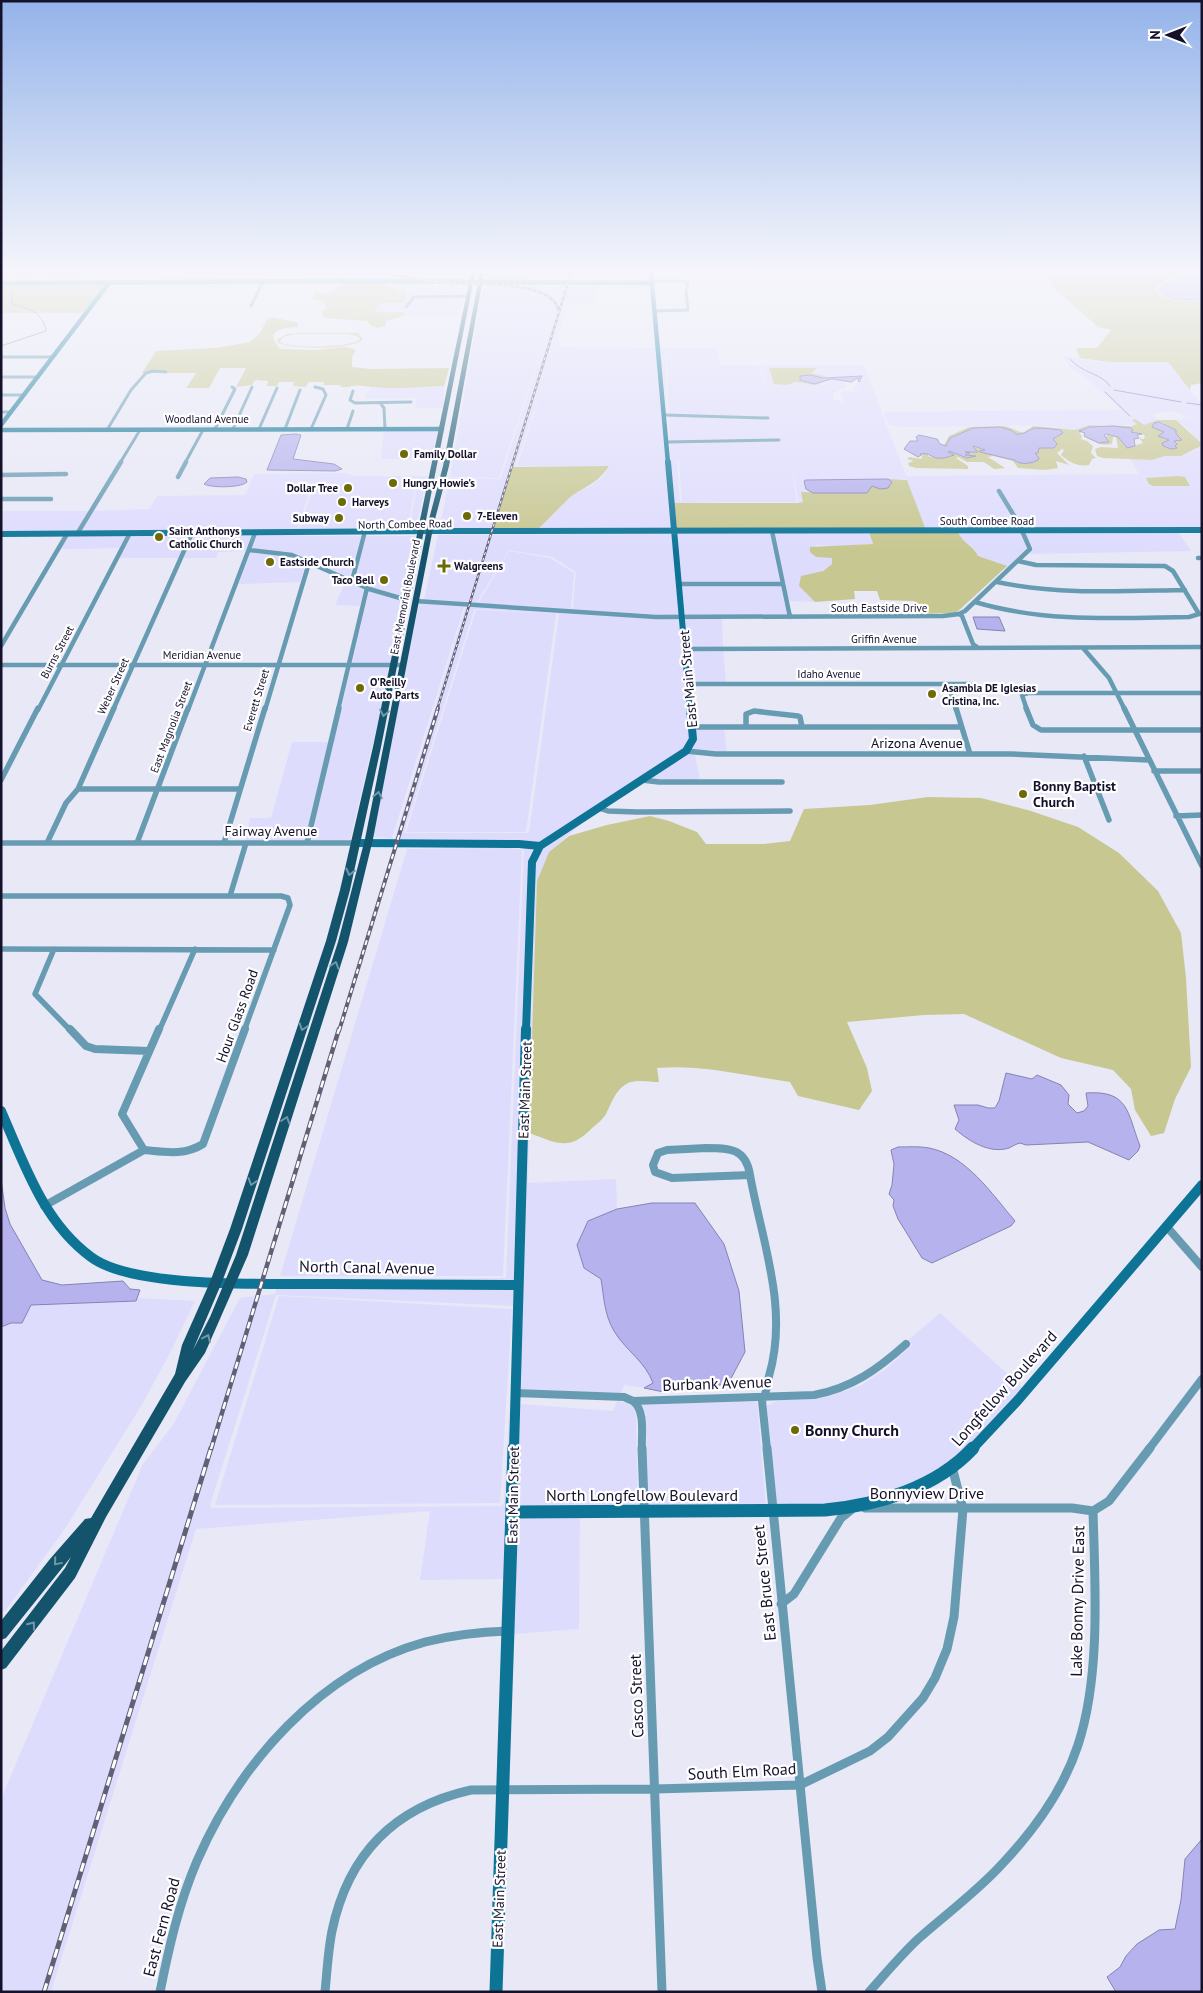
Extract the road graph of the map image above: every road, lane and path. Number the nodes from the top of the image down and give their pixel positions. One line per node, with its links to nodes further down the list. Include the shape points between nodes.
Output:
1 (46, 366): 7 (main road)
2 (465, 366): 22 (main road, East Memorial Boulevard)
3 (659, 366): 21 (main road, East Main Street)
4 (455, 367): 30 (main road, East Memorial Boulevard)
5 (166, 372): 32 (street, via 146,373 131,390)
6 (1, 377): 7 (street)
7 (38, 377): 15 (main road)
8 (232, 386): 35 (street, via 235,389)
9 (252, 387): 36 (street)
10 (315, 387): 27 (street, via 323,389 326,395)
11 (277, 388): 25 (street)
12 (300, 390): 26 (street)
13 (353, 391): 17 (street, via 352,402)
14 (1, 395): 15 (street)
15 (23, 395): 20 (main road)
16 (411, 402): 17 (street)
17 (381, 404): 29 (street)
18 (352, 411): 28 (street)
19 (1, 412): 20 (street)
20 (11, 412): 24 (main road)
21 (664, 415): 23 (street); 38 (main road, East Main Street)
22 (455, 417): 30 (main road); 39 (main road, East Memorial Boulevard)
23 (768, 418)
24 (1, 425)
25 (259, 429): 26 (main road, Woodland Avenue); 36 (main road, Woodland Avenue)
26 (285, 429): 27 (main road, Woodland Avenue)
27 (311, 429): 28 (main road, Woodland Avenue)
28 (347, 429): 29 (main road, Woodland Avenue)
29 (385, 429): 30 (street, Woodland Avenue)
30 (442, 429): 39 (main road); 40 (main road, East Memorial Boulevard)
31 (1, 430): 32 (main road, Woodland Avenue)
32 (107, 430): 33 (main road, Woodland Avenue)
33 (140, 430): 34 (main road, Woodland Avenue); 58 (street)
34 (203, 430): 35 (main road, Woodland Avenue); 43 (street)
35 (215, 430): 36 (main road, Woodland Avenue)
36 (233, 430)
37 (779, 440): 38 (street)
38 (666, 442): 53 (main road, East Main Street)
39 (450, 445): 44 (main road, East Memorial Boulevard)
40 (436, 462): 44 (main road, via 440,470 438,479); 51 (main road, East Memorial Boulevard)
41 (1, 474): 42 (street)
42 (66, 474)
43 (178, 477)
44 (443, 482): 52 (main road, East Memorial Boulevard)
45 (999, 491): 50 (street)
46 (1, 499): 47 (street)
47 (51, 499)
48 (1202, 530): 50 (main road, South Combee Road)
49 (772, 531): 50 (main road, South Combee Road); 53 (main road, South Combee Road); 67 (street)
50 (1022, 531): 62 (street, via 1030,549)
51 (420, 532): 52 (main road, North Combee Road); 56 (main road, North Combee Road); 60 (main road, North Combee Road); 70 (main road, East Memorial Boulevard)
52 (429, 532): 53 (main road, North Combee Road); 71 (main road, East Memorial Boulevard)
53 (674, 532): 66 (main road, East Main Street)
54 (130, 533): 55 (main road, North Combee Road); 58 (main road, North Combee Road); 83 (street, Burns Street)
55 (192, 533): 56 (main road, North Combee Road); 84 (street, Weber Street)
56 (255, 533): 60 (main road, North Combee Road); 61 (street, East Magnolia Street)
57 (67, 534): 58 (main road, North Combee Road); 59 (main road, North Combee Road); 77 (street)
58 (77, 534)
59 (2, 535)
60 (364, 535): 64 (street)
61 (248, 550): 63 (street, via 284,553); 85 (street, East Magnolia Street)
62 (1018, 562): 65 (street); 69 (street, via 1036,565 1160,565 1173,570)
63 (309, 563): 64 (street); 86 (street, Everett Street)
64 (352, 581): 68 (street)
65 (997, 582): 69 (street, via 1048,590); 72 (street)
66 (679, 584): 67 (street); 74 (main road, East Main Street)
67 (783, 584): 75 (street)
68 (367, 588): 70 (street); 87 (street)
69 (1185, 590): 72 (street, via 1200,614 1198,616 1049,617 1010,612)
70 (407, 600): 76 (main road, via 410,604); 88 (main road, East Memorial Boulevard)
71 (415, 601): 74 (street, South Eastside Drive); 76 (main road, East Memorial Boulevard)
72 (974, 602): 73 (street)
73 (959, 614): 75 (street, South Eastside Drive); 78 (street)
74 (683, 617): 75 (street, South Eastside Drive); 81 (main road, East Main Street)
75 (790, 617)
76 (410, 626): 88 (main road, East Memorial Boulevard)
77 (1, 646)
78 (977, 647): 80 (street, Griffin Avenue); 81 (street, Griffin Avenue)
79 (1202, 647): 80 (street, Griffin Avenue)
80 (1083, 648): 92 (street, via 1106,674)
81 (685, 649): 89 (main road, East Main Street)
82 (1, 665): 83 (street, Meridian Avenue)
83 (61, 665): 84 (street, Meridian Avenue); 106 (street, Burns Street)
84 (134, 665): 85 (street, Meridian Avenue); 110 (street, Weber Street)
85 (205, 665): 86 (street, Meridian Avenue); 109 (street, East Magnolia Street)
86 (276, 665): 87 (street, Meridian Avenue); 111 (street, Everett Street)
87 (349, 665): 88 (street, Meridian Avenue); 122 (street)
88 (398, 665): 123 (main road)
89 (689, 684): 90 (street, Idaho Avenue); 94 (main road, East Main Street)
90 (948, 684): 91 (street, Idaho Avenue); 97 (street)
91 (970, 684)
92 (1116, 693): 93 (street); 98 (street); 98 (street, via 1033,693 1022,698 1034,727 1042,730)
93 (1202, 693)
94 (693, 727): 95 (street); 100 (main road, East Main Street, via 693,739)
95 (746, 727): 96 (street); 96 (street, via 746,714 754,711 798,716)
96 (802, 727): 97 (street)
97 (961, 727): 101 (street)
98 (1134, 730): 99 (street); 103 (street)
99 (1202, 730)
100 (686, 751): 101 (street, Arizona Avenue, via 716,754); 107 (main road)
101 (970, 754): 102 (street, Arizona Avenue)
102 (1084, 756): 103 (street, Arizona Avenue); 116 (street)
103 (1148, 760): 104 (street)
104 (1154, 771): 105 (street); 115 (street)
105 (1202, 771)
106 (1, 780)
107 (642, 780): 108 (street); 112 (main road)
108 (782, 782)
109 (159, 788): 110 (street); 111 (street); 119 (street, East Magnolia Street)
110 (78, 789): 118 (street, Weber Street, via 66,803)
111 (240, 789): 120 (street, Everett Street)
112 (599, 808): 113 (street, via 637,812); 124 (main road)
113 (790, 811)
114 (1202, 815): 115 (street)
115 (1176, 816): 125 (street)
116 (1109, 820)
117 (1, 843): 118 (street, Fairway Avenue)
118 (47, 843): 119 (street, Fairway Avenue)
119 (137, 843): 120 (street, Fairway Avenue)
120 (224, 843): 121 (street, Fairway Avenue)
121 (246, 843): 122 (street, Fairway Avenue); 127 (street)
122 (307, 843): 123 (street, Fairway Avenue)
123 (362, 843): 124 (main road, Fairway Avenue); 128 (main road, one-way to 128); 129 (main road)
124 (540, 846): 146 (main road, East Main Street, via 532,862)
125 (1202, 866)
126 (1, 896): 127 (street, Hour Glass Road)
127 (230, 896): 133 (street, Hour Glass Road, via 288,898 290,905)
128 (331, 942): 129 (main road); 135 (main road, one-way to 135)
129 (343, 942): 136 (main road, one-way to 129)
130 (1, 949): 131 (street)
131 (54, 949): 132 (street); 134 (street, via 35,994 86,1046)
132 (195, 949): 133 (street); 134 (street)
133 (274, 950): 138 (street, Hour Glass Road, via 203,1144 192,1152)
134 (149, 1051): 138 (street, via 122,1114)
135 (287, 1076): 136 (main road); 144 (main road, one-way to 144)
136 (300, 1077): 145 (main road, one-way to 136)
137 (1, 1111): 141 (main road, North Canal Avenue)
138 (144, 1150): 141 (street)
139 (750, 1175): 139 (street, East Bruce Street, via 662,1176 655,1172 653,1165 658,1153 667,1150 732,1149 747,1161); 151 (street, East Bruce Street, via 774,1287 777,1317)
140 (1202, 1185): 142 (main road, Longfellow Boulevard)
141 (44, 1206): 144 (main road, North Canal Avenue, via 68,1239 93,1259 113,1268 152,1278)
142 (1167, 1227): 143 (street); 153 (main road, Longfellow Boulevard, via 997,1423)
143 (1202, 1267)
144 (216, 1282): 145 (main road, North Canal Avenue); 148 (main road, via 188,1345)
145 (232, 1283): 146 (main road, North Canal Avenue); 148 (main road, one-way to 145, via 202,1349)
146 (518, 1285): 150 (main road, East Main Street)
147 (906, 1344): 151 (street, Burbank Avenue, via 869,1376 842,1389 812,1395)
148 (180, 1378): 158 (main road)
149 (1202, 1379): 157 (street, Lake Bonny Drive East, via 1109,1501)
150 (515, 1393): 152 (street, Burbank Avenue, via 624,1397); 159 (main road, East Main Street)
151 (766, 1395): 152 (street, Burbank Avenue); 156 (street, East Bruce Street, via 762,1401)
152 (633, 1401): 160 (street, Casco Street, via 641,1414)
153 (952, 1467): 154 (main road, Longfellow Boulevard, via 907,1491); 155 (street, South Elm Road)
154 (855, 1508): 155 (street, Bonnyview Drive); 156 (main road, Longfellow Boulevard); 161 (street, Bonnyview Drive, via 841,1518 794,1594)
155 (963, 1510): 157 (street, Bonnyview Drive, via 1072,1508); 165 (street, South Elm Road, via 954,1617 947,1650 923,1698 888,1737 870,1751)
156 (772, 1511): 160 (main road, North Longfellow Boulevard); 161 (street, East Bruce Street)
157 (1093, 1511): 173 (street, Lake Bonny Drive East, via 1095,1598 1092,1667 1078,1745 1064,1777 1045,1811 1003,1864 916,1941)
158 (101, 1512): 163 (main road, one-way to 163); 164 (main road, one-way to 158, via 70,1573)
159 (513, 1512): 160 (main road, North Longfellow Boulevard); 162 (main road, East Main Street)
160 (643, 1512): 167 (street, Casco Street)
161 (782, 1604): 165 (street, East Bruce Street)
162 (508, 1630): 166 (main road, East Main Street); 168 (street, East Fern Road, via 424,1642 369,1665 315,1700 267,1746 234,1789 189,1877 175,1919)
163 (1, 1633)
164 (1, 1663)
165 (800, 1785): 167 (street, South Elm Road); 172 (street, East Bruce Street)
166 (502, 1789): 167 (street, South Elm Road); 169 (street, South Elm Road, via 459,1791 423,1803 396,1821 375,1841 352,1874 337,1910); 170 (main road, East Main Street)
167 (655, 1789): 171 (street, Casco Street)
168 (160, 1992)
169 (325, 1992)
170 (496, 1992)
171 (662, 1992)
172 (822, 1992)
173 (868, 1992)

